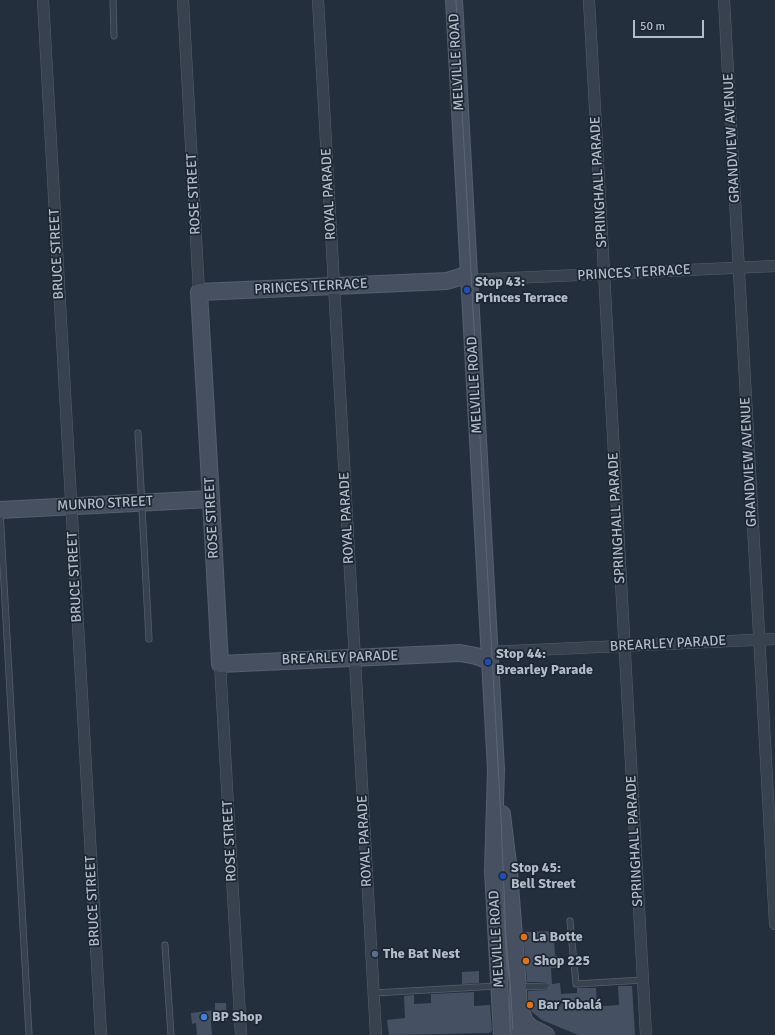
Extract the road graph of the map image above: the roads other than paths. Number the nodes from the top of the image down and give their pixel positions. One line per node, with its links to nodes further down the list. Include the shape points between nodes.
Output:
1 (43, 0): 19 (street, BRUCE STREET)
2 (113, 0): 8 (lane)
3 (183, 0): 14 (street, ROSE STREET)
4 (318, 0): 13 (street, ROYAL PARADE)
5 (454, 0): 12 (main road, MELVILLE ROAD)
6 (589, 0): 11 (street, SPRINGHALL PARADE)
7 (724, 0): 10 (street, GRANDVIEW AVENUE)
8 (114, 36)
9 (775, 266): 10 (street, PRINCES TERRACE)
10 (739, 268): 11 (street, PRINCES TERRACE); 23 (street, GRANDVIEW AVENUE)
11 (604, 274): 12 (street, PRINCES TERRACE); 24 (street, SPRINGHALL PARADE)
12 (469, 280): 13 (main road, PRINCES TERRACE); 25 (main road, MELVILLE ROAD)
13 (334, 286): 14 (main road, PRINCES TERRACE); 26 (street, ROYAL PARADE)
14 (199, 292): 16 (main road, ROSE STREET)
15 (138, 433): 17 (lane)
16 (211, 499): 17 (main road, MUNRO STREET); 27 (main road, ROSE STREET)
17 (142, 502): 19 (main road, MUNRO STREET); 21 (lane)
18 (0, 503): 20 (lane)
19 (71, 506): 20 (main road, MUNRO STREET); 39 (street, BRUCE STREET)
20 (0, 510): 38 (lane)
21 (149, 639)
22 (775, 639): 23 (street, BREARLEY PARADE)
23 (759, 640): 24 (street, BREARLEY PARADE); 30 (street, GRANDVIEW AVENUE)
24 (624, 646): 25 (street, BREARLEY PARADE); 32 (street, SPRINGHALL PARADE)
25 (490, 652): 26 (main road, BREARLEY PARADE, via 476,656 460,653); 28 (main road, MELVILLE ROAD)
26 (355, 658): 27 (main road, BREARLEY PARADE); 36 (street, ROYAL PARADE)
27 (220, 664): 41 (street, ROSE STREET)
28 (496, 770): 33 (main road, MELVILLE ROAD, via 493,847); 35 (main road, MELVILLE ROAD, via 509,872)
29 (570, 921): 32 (lane, via 576,984)
30 (775, 924)
31 (165, 945): 40 (lane)
32 (643, 980): 46 (street, SPRINGHALL PARADE)
33 (500, 986): 36 (lane); 43 (main road, MELVILLE ROAD)
34 (546, 986): 35 (lane)
35 (518, 988): 37 (main road, MELVILLE ROAD)
36 (374, 993): 42 (street, ROYAL PARADE)
37 (519, 1005): 44 (main road, MELVILLE ROAD); 45 (main road, via 525,1022)
38 (29, 1035)
39 (101, 1035)
40 (171, 1035)
41 (241, 1035)
42 (376, 1035)
43 (502, 1035)
44 (518, 1035)
45 (546, 1035)
46 (646, 1035)

